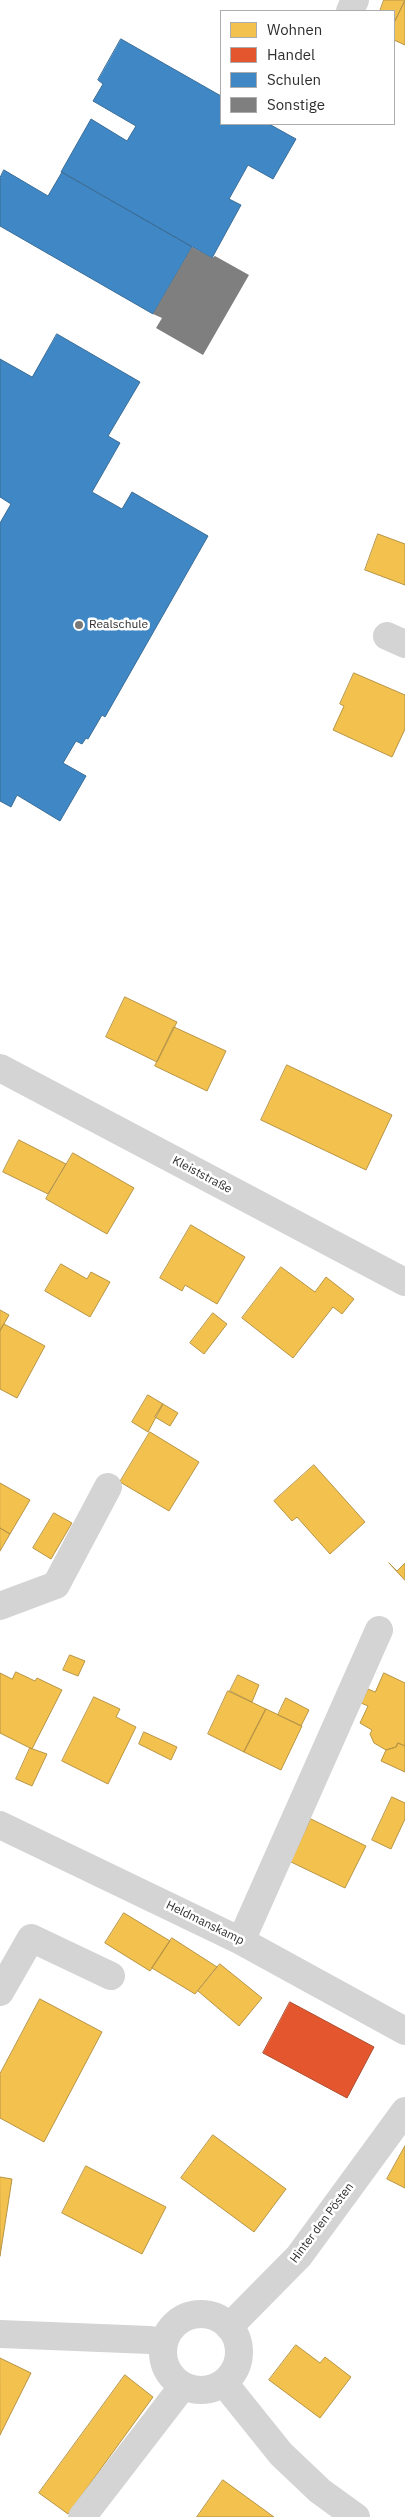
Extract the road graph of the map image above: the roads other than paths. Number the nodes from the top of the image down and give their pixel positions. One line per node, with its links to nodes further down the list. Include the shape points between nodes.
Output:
1 (0, 1068): 2 (street, Kleiststraße)
2 (405, 1282)
3 (108, 1488): 4 (street, via 56,1586)
4 (0, 1606)
5 (379, 1630): 7 (street)
6 (0, 1824): 7 (street, Heldmanskamp)
7 (242, 1941): 10 (street, Heldmanskamp)
8 (111, 1976): 9 (street, via 31,1938)
9 (0, 1992)
10 (405, 2031)
11 (405, 2111): 12 (street, Hinter den Pösten, via 299,2256)
12 (229, 2327): 14 (street, via 218,2318 196,2314 176,2323); 15 (street, via 236,2336 239,2356 235,2370)
13 (0, 2334): 14 (street)
14 (164, 2342): 16 (street, via 168,2372)
15 (224, 2382): 16 (street, via 207,2390); 18 (street, via 281,2454 320,2491)
16 (183, 2386): 17 (street)
17 (82, 2517)
18 (356, 2517)

